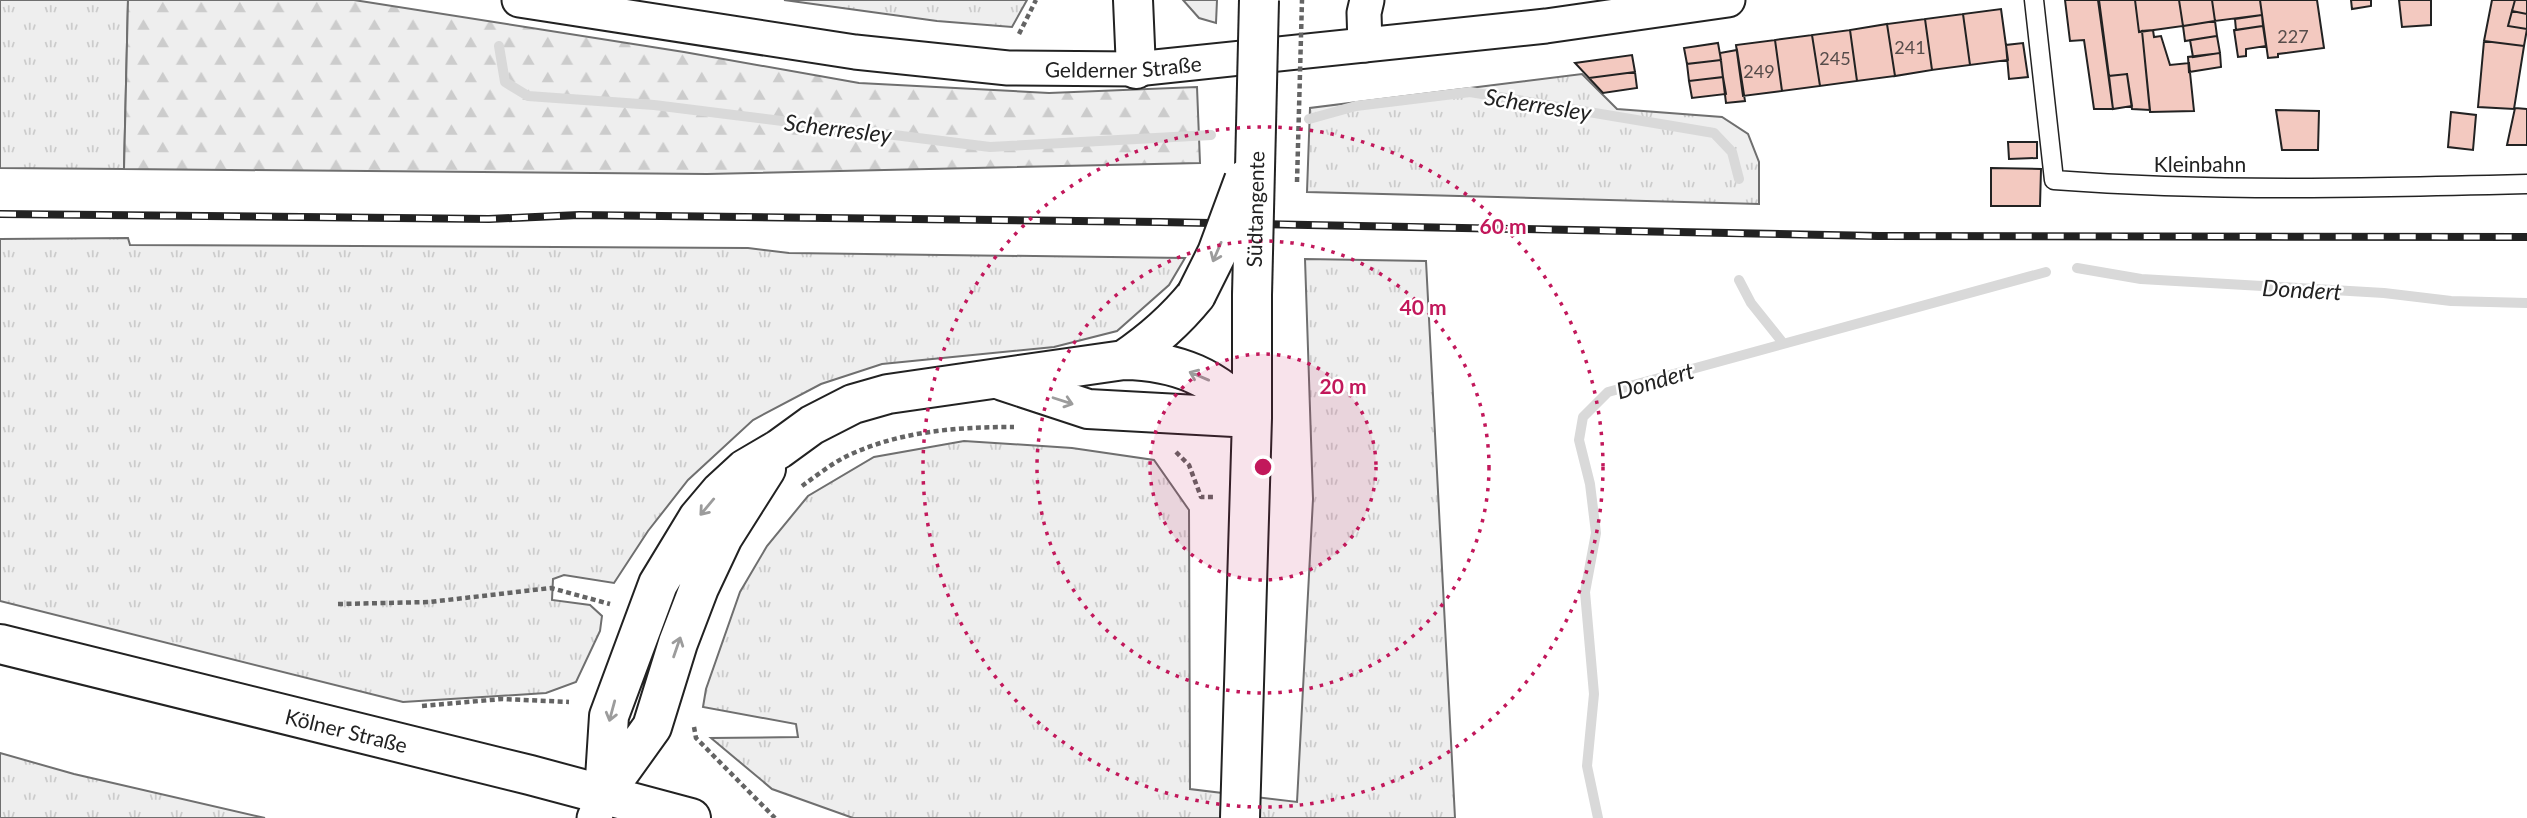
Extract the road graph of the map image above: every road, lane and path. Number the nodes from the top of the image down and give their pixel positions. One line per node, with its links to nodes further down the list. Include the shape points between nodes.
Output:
1 (519, 0): 9 (street, Gelderner Straße)
2 (1036, 0): 10 (path)
3 (1133, 0): 12 (main road)
4 (1259, 0): 13 (main road, Südtangente, bridge)
5 (1302, 0): 15 (path, bridge)
6 (1367, 0): 11 (street)
7 (1728, 0): 11 (street, Gelderner Straße)
8 (2034, 0): 14 (lane, Kleinbahn, via 2054,180 2125,186)
9 (651, 9): 12 (street, Gelderner Straße, via 855,52 1008,68)
10 (1018, 36)
11 (1365, 45): 12 (street, Gelderner Straße)
12 (1136, 69)
13 (1256, 141): 16 (main road, one-way to 16, bridge, via 1207,277 1180,314); 18 (main road, Südtangente, bridge)
14 (2527, 184)
15 (1296, 188)
16 (1124, 360): 17 (main road); 18 (main road, one-way to 16, via 1217,384 1199,375 1146,360)
17 (998, 380): 18 (main road, one-way to 18, via 1088,409); 21 (main road, via 928,387 853,404)
18 (1252, 418): 23 (main road, Südtangente)
19 (1021, 427): 22 (path, via 959,427 900,436 846,457)
20 (1172, 448): 23 (path, via 1189,465 1201,497)
21 (779, 449): 25 (main road, one-way to 25, via 745,469 698,518); 30 (main road, one-way to 21, via 652,727 699,588 723,537)
22 (799, 488)
23 (1249, 498): 33 (main road, Südtangente)
24 (338, 604): 25 (path, via 430,601 551,588)
25 (644, 615): 30 (main road, one-way to 30, via 609,716)
26 (0, 644): 30 (main road, Kölner Straße)
27 (528, 701): 28 (path)
28 (569, 702)
29 (692, 721): 32 (path, via 696,738)
30 (599, 806): 31 (main road, Kölner Straße)
31 (691, 818)
32 (775, 818)
33 (1240, 818)

